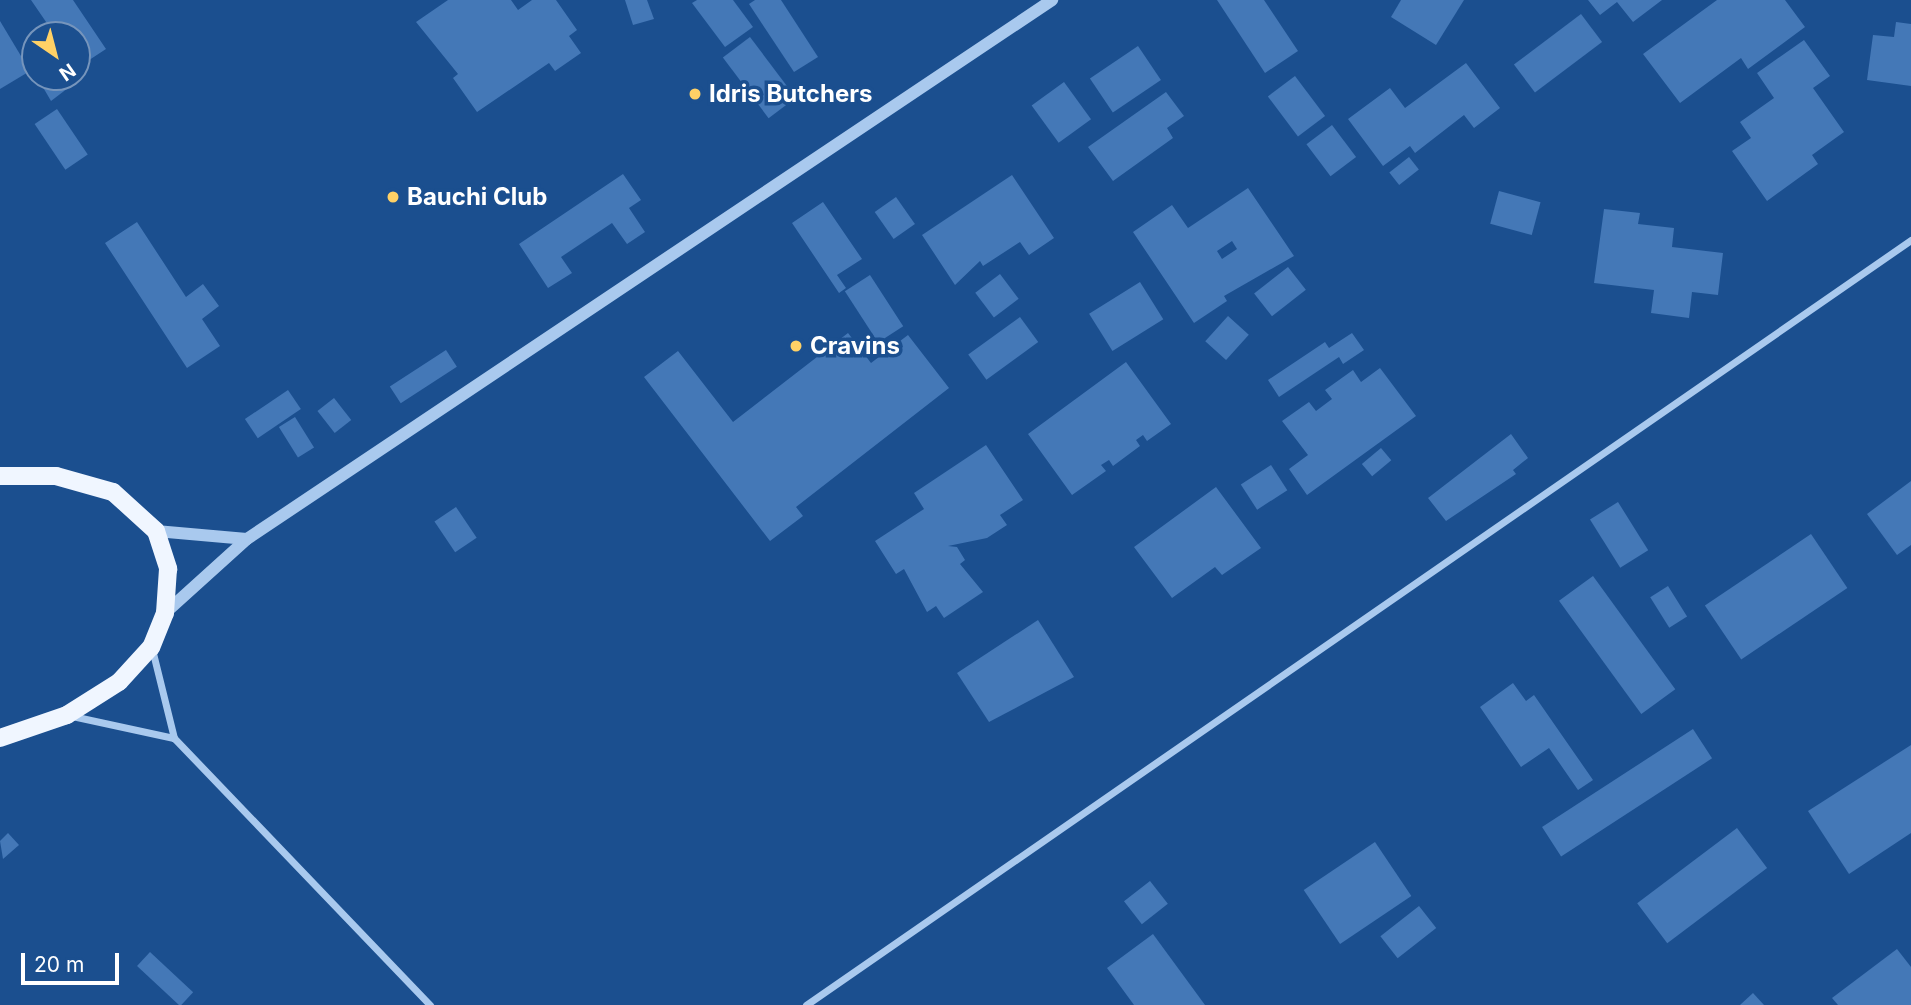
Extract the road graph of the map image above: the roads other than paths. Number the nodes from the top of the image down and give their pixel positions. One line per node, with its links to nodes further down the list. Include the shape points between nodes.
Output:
1 (1052, 0): 5 (street)
2 (1911, 240): 12 (street)
3 (2, 474): 4 (main road, via 56,475 113,492)
4 (156, 531): 5 (street); 6 (main road, via 167,569)
5 (247, 539): 6 (street)
6 (165, 613): 7 (main road)
7 (151, 647): 8 (main road, via 119,682); 10 (street)
8 (67, 715): 9 (main road); 10 (street)
9 (0, 738)
10 (174, 738): 11 (street)
11 (430, 1005)
12 (806, 1005)

